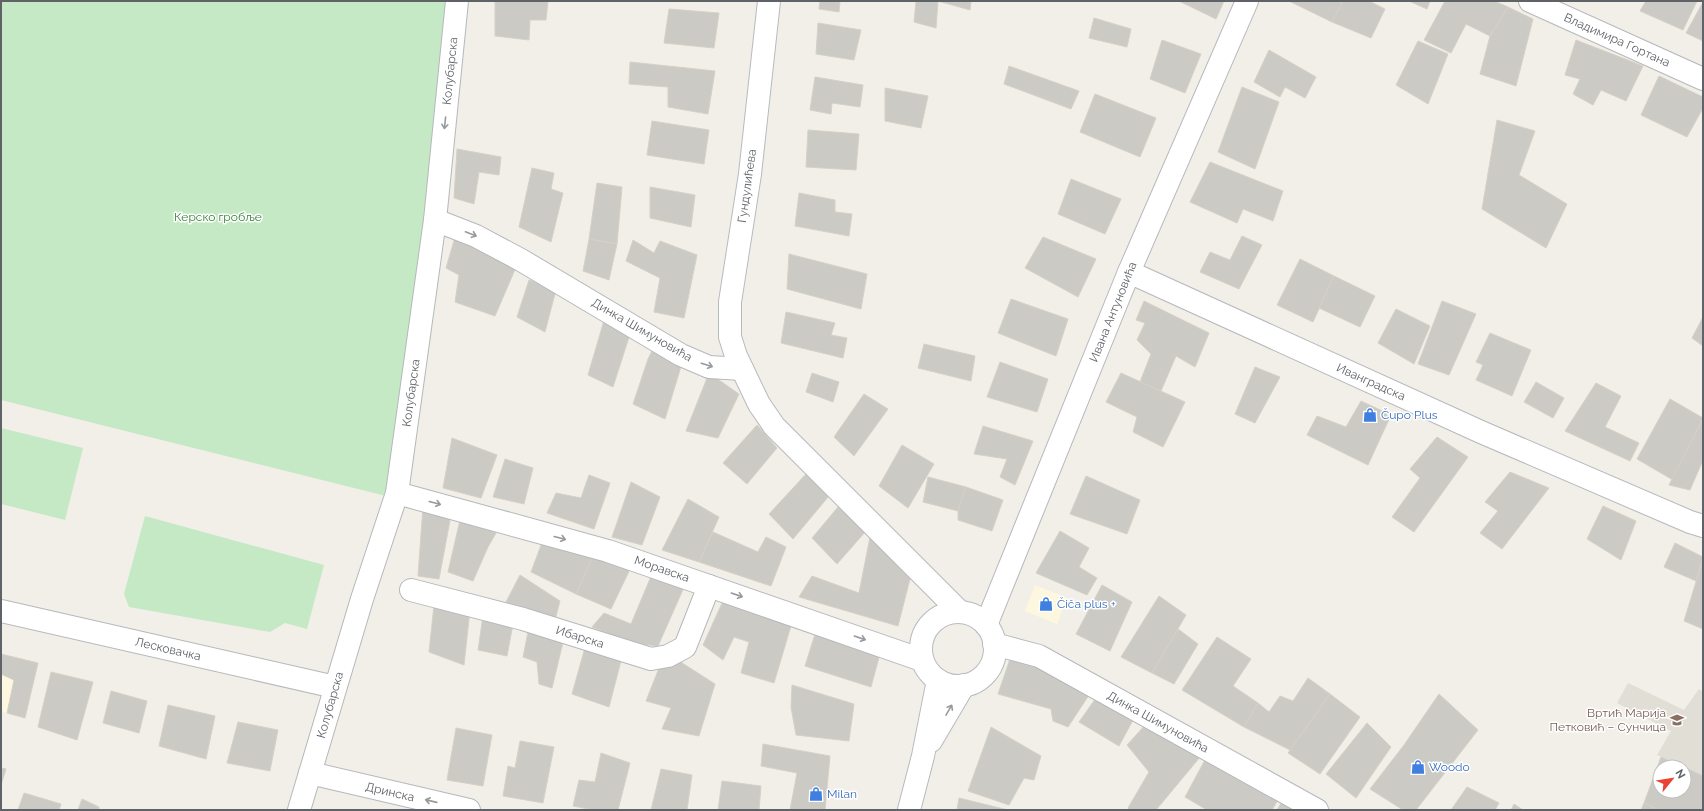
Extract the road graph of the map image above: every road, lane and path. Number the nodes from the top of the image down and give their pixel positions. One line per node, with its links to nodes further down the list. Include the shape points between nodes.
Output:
1 (457, 1): 6 (street, Колубарска, one-way to 6)
2 (769, 1): 8 (street, Гундулићева, via 750,174 730,302 730,337)
3 (1247, 1): 7 (street, Ивана Антуновића)
4 (1530, 1): 5 (street, Владимира Гортана)
5 (1703, 79)
6 (435, 220): 8 (street, Динка Шимуновића, one-way to 8, via 483,239 682,355 710,367); 9 (street, Колубарска)
7 (1129, 272): 10 (street, Иванградска, via 1481,432); 17 (street, Ивана Антуновића)
8 (742, 369): 11 (street, via 759,404 774,426)
9 (397, 493): 12 (street, Моравска, one-way to 12, via 608,551); 21 (street, Колубарска)
10 (1703, 526)
11 (918, 570): 15 (street); 16 (street)
12 (709, 586): 13 (street, Ибарска, via 685,646 668,656 651,659 523,619); 18 (street, Моравска, one-way to 18)
13 (410, 590)
14 (1, 611): 21 (street, Лесковачка)
15 (960, 612): 16 (street, via 947,613); 17 (street, via 974,616)
16 (936, 619): 18 (street, via 924,634 921,646)
17 (990, 634): 20 (street, via 993,658 987,671 977,680); 27 (street, Динка Шимуновића, via 1039,656)
18 (922, 660): 19 (street, via 928,671)
19 (938, 680): 20 (street, via 949,685); 22 (street)
20 (964, 685): 22 (street, one-way to 20)
21 (335, 687): 23 (street, Колубарска)
22 (923, 756): 26 (street)
23 (310, 773): 24 (street, Колубарска); 25 (street, Дринска, one-way to 23)
24 (299, 810)
25 (469, 810)
26 (909, 810)
27 (1317, 810)

